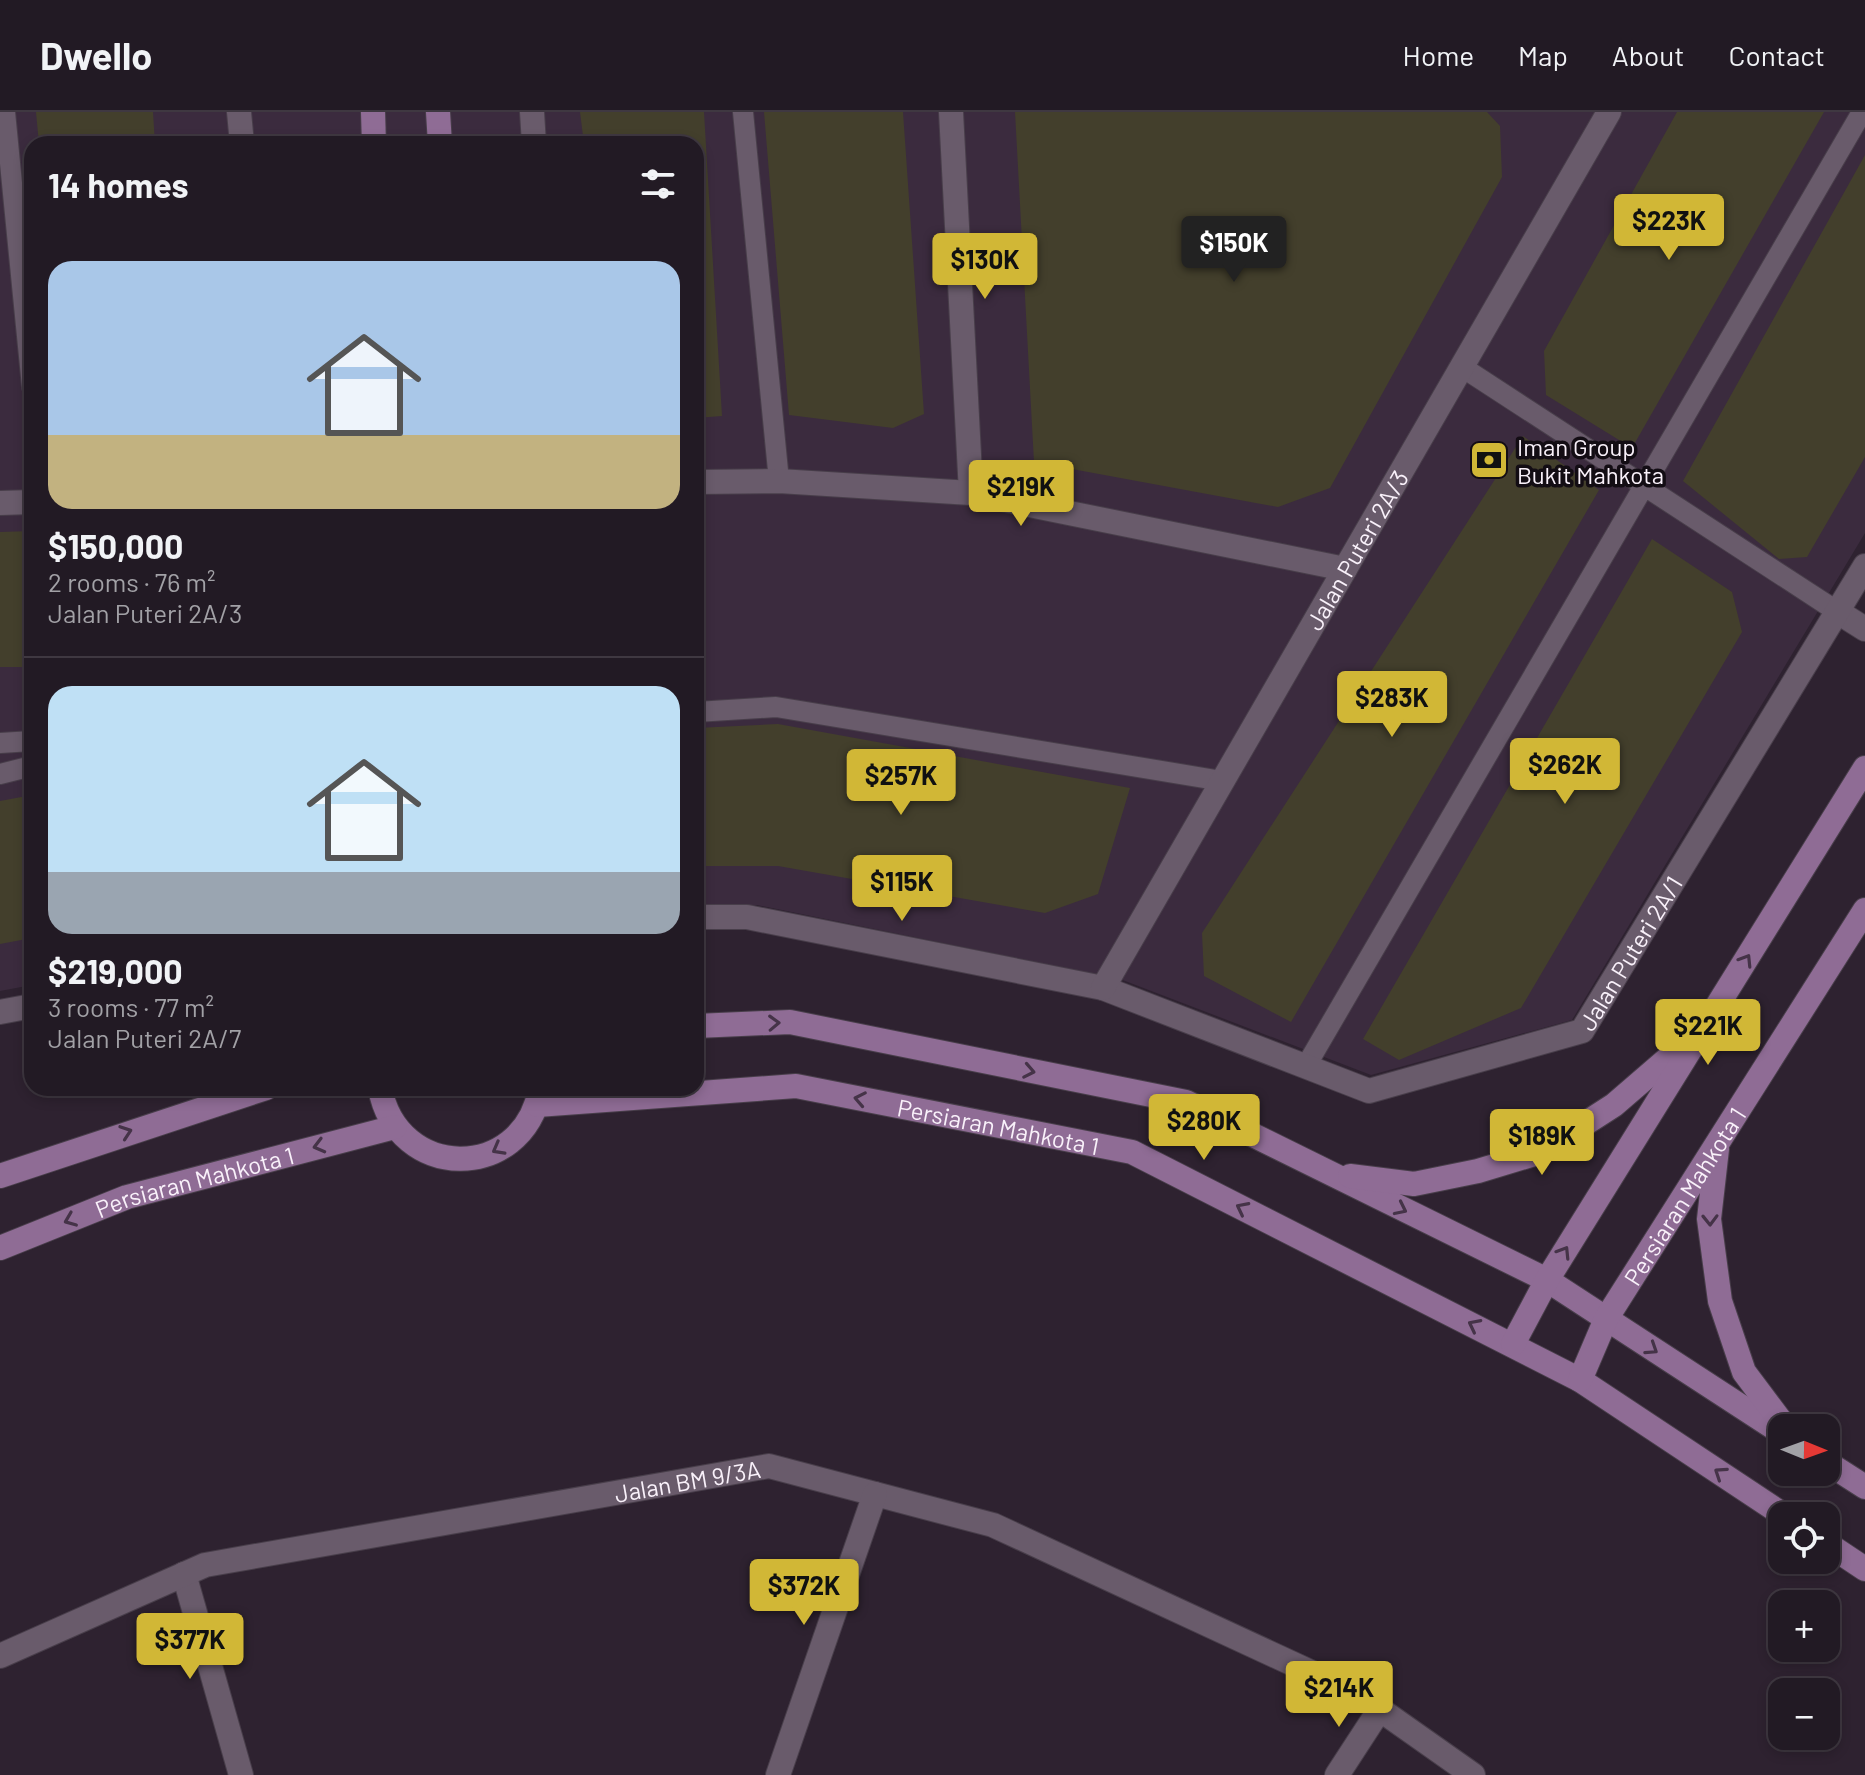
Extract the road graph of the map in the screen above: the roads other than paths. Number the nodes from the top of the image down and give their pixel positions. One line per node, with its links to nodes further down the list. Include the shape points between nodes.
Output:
1 (5, 112): 14 (lane)
2 (239, 112): 10 (street)
3 (373, 112): 11 (main road)
4 (438, 112): 12 (main road)
5 (532, 112): 13 (street)
6 (743, 112): 16 (lane)
7 (951, 112): 19 (street)
8 (1862, 112): 18 (lane)
9 (1601, 116): 15 (street, Jalan Puteri 2A/3)
10 (241, 136)
11 (374, 136)
12 (440, 136)
13 (534, 136)
14 (24, 306)
15 (1462, 367): 18 (lane); 23 (street, Jalan Puteri 2A/3)
16 (779, 481): 17 (street); 19 (street)
17 (704, 482)
18 (1642, 487): 24 (lane); 40 (lane)
19 (971, 493): 23 (street)
20 (24, 502): 21 (street)
21 (0, 503)
22 (1865, 566): 24 (street, Jalan Puteri 2A/1)
23 (1345, 569): 32 (street, Jalan Puteri 2A/3)
24 (1838, 612): 25 (street); 40 (street, Jalan Puteri 2A/1, via 1582,1031 1369,1091)
25 (1865, 629)
26 (704, 712): 32 (lane, via 776,707)
27 (24, 742): 28 (lane)
28 (0, 743)
29 (24, 768): 31 (lane)
30 (1865, 768): 39 (main road, one-way to 30)
31 (0, 774)
32 (1222, 781): 35 (street, Jalan Puteri 2A/3)
33 (1865, 910): 46 (main road, Persiaran Mahkota 1)
34 (704, 917): 35 (street, Jalan Puteri 2A/1, via 747,917)
35 (1103, 988): 40 (street, Jalan Puteri 2A/1)
36 (24, 1008): 37 (street)
37 (0, 1012)
38 (704, 1026): 47 (main road, one-way to 47, via 790,1022 1186,1102)
39 (1705, 1027): 47 (main road, via 1614,1105 1541,1152 1414,1184); 50 (main road, one-way to 39)
40 (1306, 1066)
41 (704, 1090): 52 (main road, Persiaran Mahkota 1, one-way to 41, via 1132,1152 796,1086)
42 (242, 1096): 48 (main road, one-way to 42)
43 (382, 1096): 45 (main road)
44 (539, 1096): 45 (main road, Persiaran Mahkota 1, one-way to 45, via 525,1127 507,1145 485,1156 435,1156)
45 (395, 1127): 49 (main road, Persiaran Mahkota 1, one-way to 49, via 127,1197)
46 (1718, 1142): 51 (main road, Persiaran Mahkota 1); 54 (main road, one-way to 54, via 1709,1219 1720,1301 1744,1372)
47 (1328, 1173): 50 (main road, one-way to 50)
48 (0, 1176)
49 (0, 1248)
50 (1547, 1280): 51 (main road); 52 (main road)
51 (1606, 1319): 53 (main road, Persiaran Mahkota 1); 55 (main road, one-way to 55)
52 (1513, 1344): 53 (main road, Persiaran Mahkota 1)
53 (1580, 1380): 59 (main road, Persiaran Mahkota 1, one-way to 53)
54 (1776, 1414)
55 (1768, 1424)
56 (1840, 1471): 57 (main road)
57 (1865, 1487)
58 (875, 1494): 62 (street, Jalan BM 9/3A, via 769,1466 205,1565); 64 (street, Jalan BM 9/3A, via 993,1525 1358,1694); 66 (street)
59 (1768, 1505)
60 (1840, 1552): 61 (main road)
61 (1865, 1569)
62 (184, 1574): 63 (street, Jalan BM 9/3A); 65 (street)
63 (0, 1656)
64 (1380, 1709): 67 (street); 68 (street, Jalan BM 9/3A)
65 (241, 1775)
66 (778, 1775)
67 (1337, 1775)
68 (1473, 1775)

